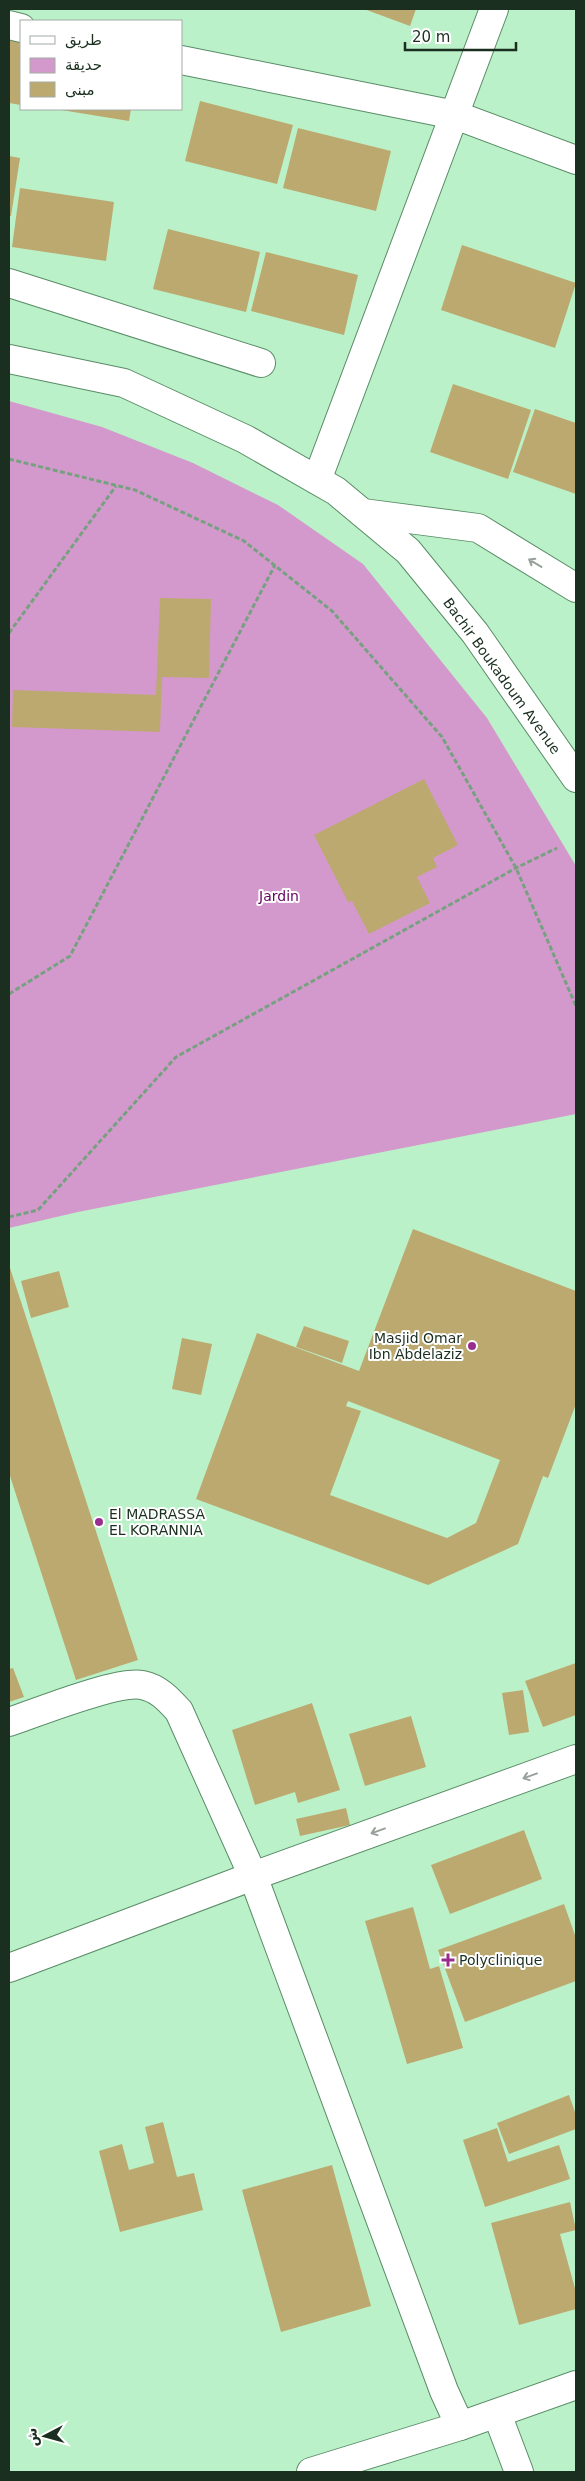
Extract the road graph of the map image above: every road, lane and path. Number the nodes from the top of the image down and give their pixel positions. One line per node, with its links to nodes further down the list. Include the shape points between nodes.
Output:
1 (494, 9): 3 (street)
2 (182, 60): 3 (street)
3 (455, 115): 4 (street); 9 (street)
4 (576, 160)
5 (9, 283): 7 (street)
6 (9, 359): 9 (street, Bachir Boukadoum Avenue, via 124,383 245,439)
7 (261, 363)
8 (9, 460): 10 (path)
9 (317, 480): 11 (street, Bachir Boukadoum Avenue)
10 (116, 485): 12 (path, via 135,490 244,541); 14 (path)
11 (364, 513): 13 (street, one-way to 11, via 478,528); 15 (street, Bachir Boukadoum Avenue, via 408,551 462,618)
12 (275, 565): 17 (path, via 332,611 442,737); 18 (path, via 70,956)
13 (576, 588)
14 (9, 632)
15 (576, 778)
16 (557, 848): 17 (path)
17 (516, 868): 19 (path); 20 (path, via 176,1057 38,1210)
18 (9, 994)
19 (576, 1006)
20 (9, 1217)
21 (9, 1722): 23 (street, via 116,1686 141,1685 161,1692 179,1711)
22 (576, 1759): 23 (street, one-way to 23)
23 (253, 1876): 24 (street); 27 (street, via 444,2391)
24 (9, 1968)
25 (576, 2385): 26 (street)
26 (497, 2414): 27 (street); 29 (street)
27 (460, 2426): 28 (street)
28 (311, 2472)
29 (519, 2472)

